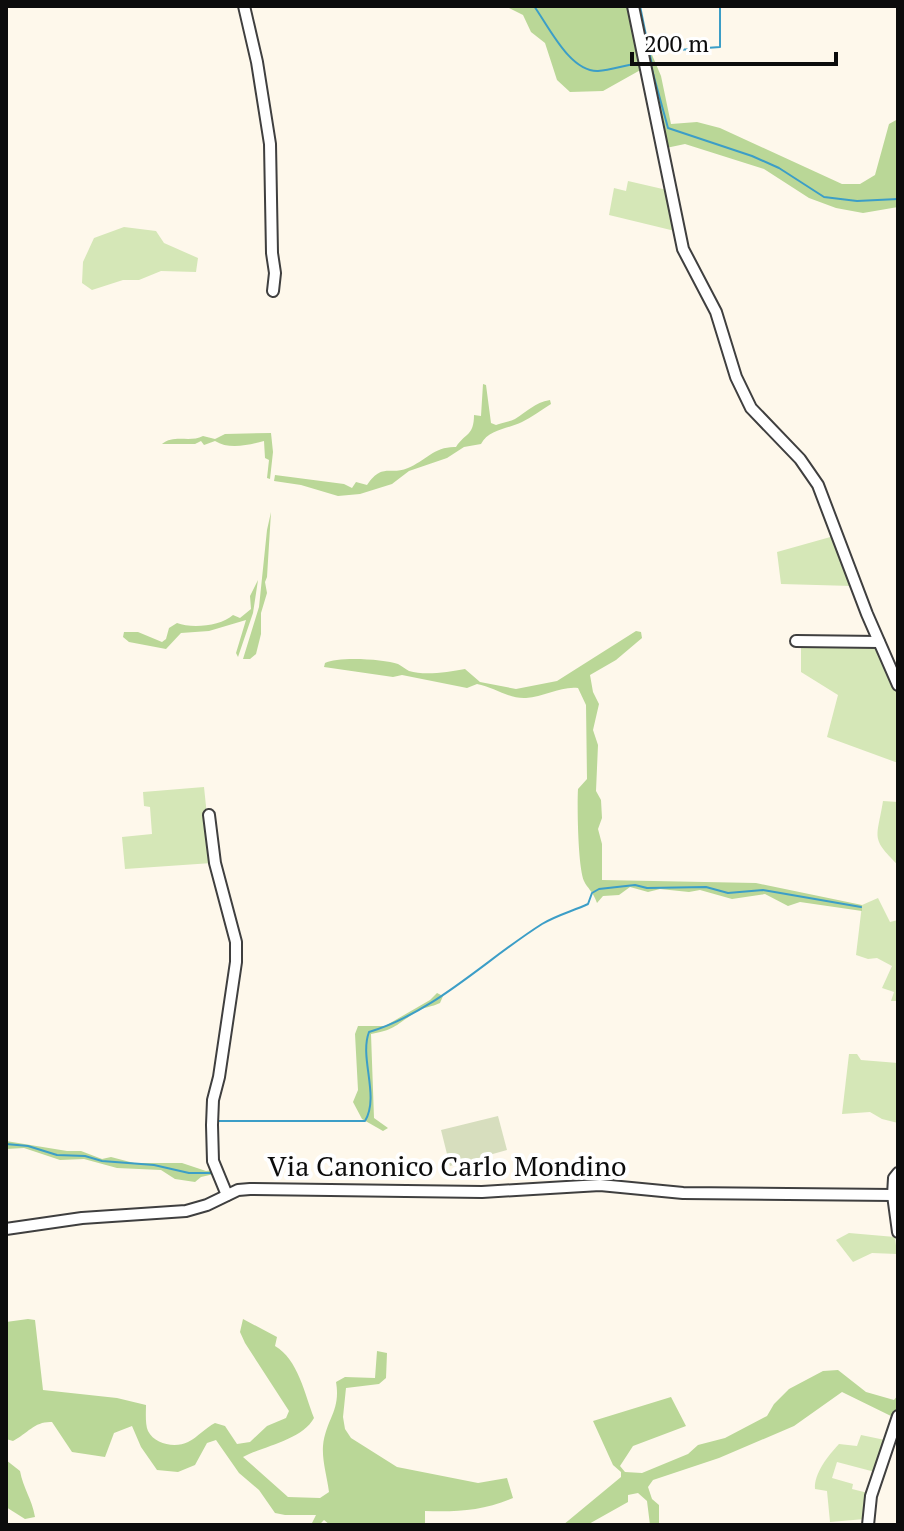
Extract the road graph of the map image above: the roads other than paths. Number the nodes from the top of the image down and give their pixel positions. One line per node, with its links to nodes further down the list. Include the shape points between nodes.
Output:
1 (244, 6): 3 (street, via 270,144)
2 (633, 6): 5 (street, via 683,249 716,312 751,408 818,485)
3 (273, 291)
4 (796, 641): 5 (street)
5 (879, 642): 6 (street)
6 (898, 685)
7 (209, 815): 9 (street, via 215,863 236,942 212,1125 213,1161)
8 (898, 1173): 10 (street)
9 (227, 1195): 10 (street, Via Canonico Carlo Mondino, via 250,1189 482,1192 600,1185 683,1193); 11 (street, Via Canonico Carlo Mondino, via 186,1211)
10 (893, 1195): 12 (street)
11 (6, 1229)
12 (898, 1232)
13 (898, 1416): 14 (street, via 871,1496)
14 (868, 1525)

